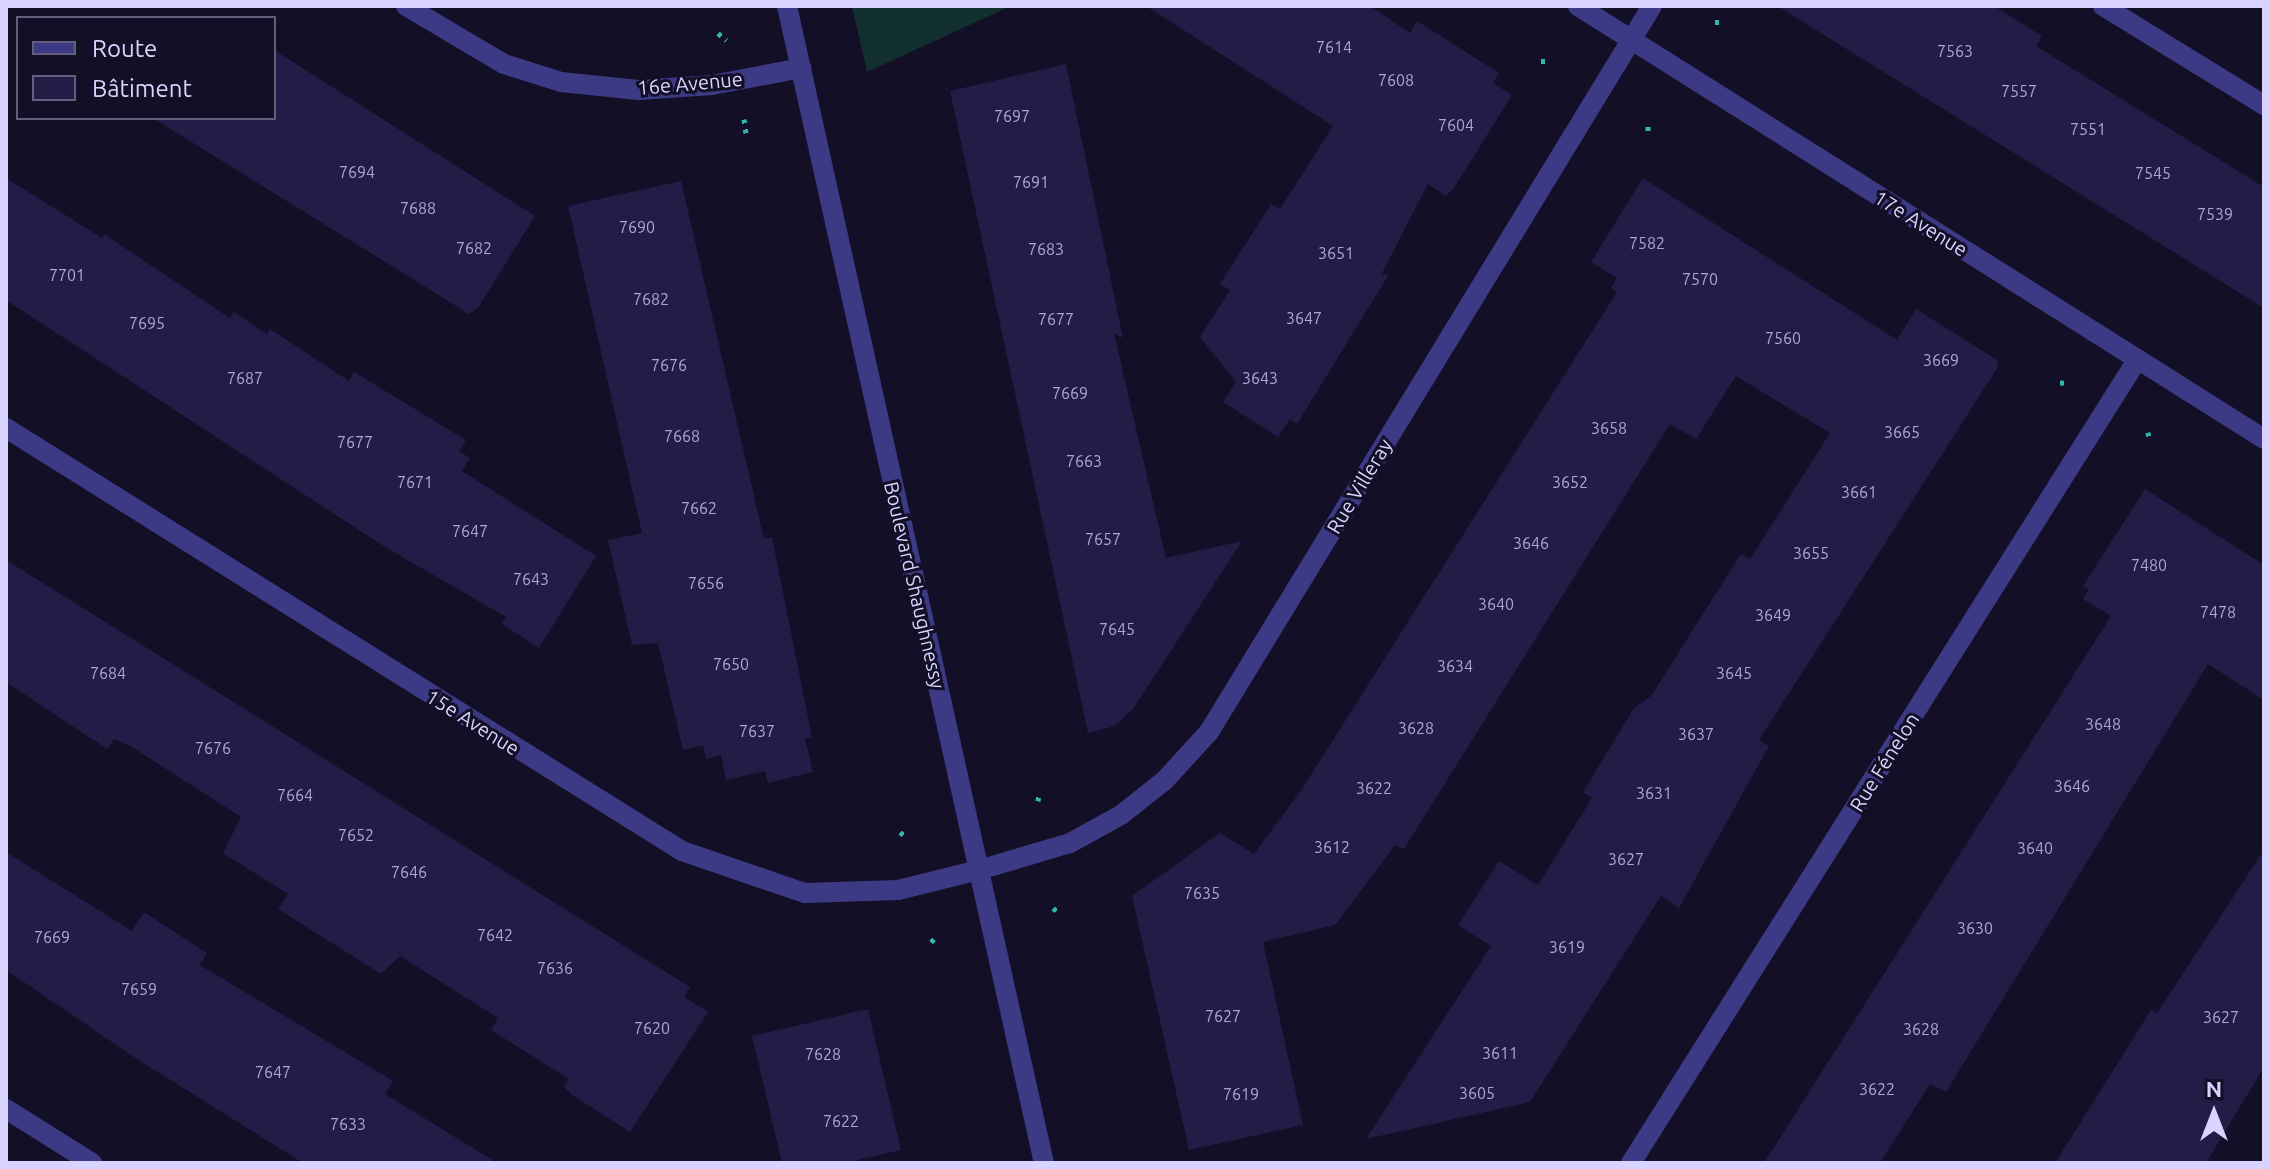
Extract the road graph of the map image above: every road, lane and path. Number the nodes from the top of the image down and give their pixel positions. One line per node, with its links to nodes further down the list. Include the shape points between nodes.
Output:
1 (406, 6): 9 (street, 16e Avenue, via 504,64 561,82 639,90 712,85)
2 (787, 6): 9 (street, Boulevard Shaughnessy)
3 (1578, 6): 7 (street, 17e Avenue)
4 (1652, 6): 7 (street, Rue Villeray)
5 (2103, 6): 10 (street)
6 (718, 33): 8 (path)
7 (1632, 39): 13 (street, 17e Avenue); 20 (street, Rue Villeray, via 1209,732 1121,815 1070,843)
8 (726, 40)
9 (801, 68): 20 (street, Boulevard Shaughnessy)
10 (2264, 105)
11 (744, 116): 12 (path)
12 (746, 134)
13 (2137, 360): 17 (street, 17e Avenue); 24 (street, Rue Fénelon)
14 (6, 428): 20 (street, 15e Avenue, via 682,851 805,893 898,890)
15 (2148, 432): 16 (path)
16 (2149, 439)
17 (2264, 439)
18 (1039, 793): 19 (path)
19 (1038, 801)
20 (979, 870): 23 (street, Boulevard Shaughnessy)
21 (6, 1109): 22 (street)
22 (92, 1163)
23 (1044, 1163)
24 (1631, 1163)

